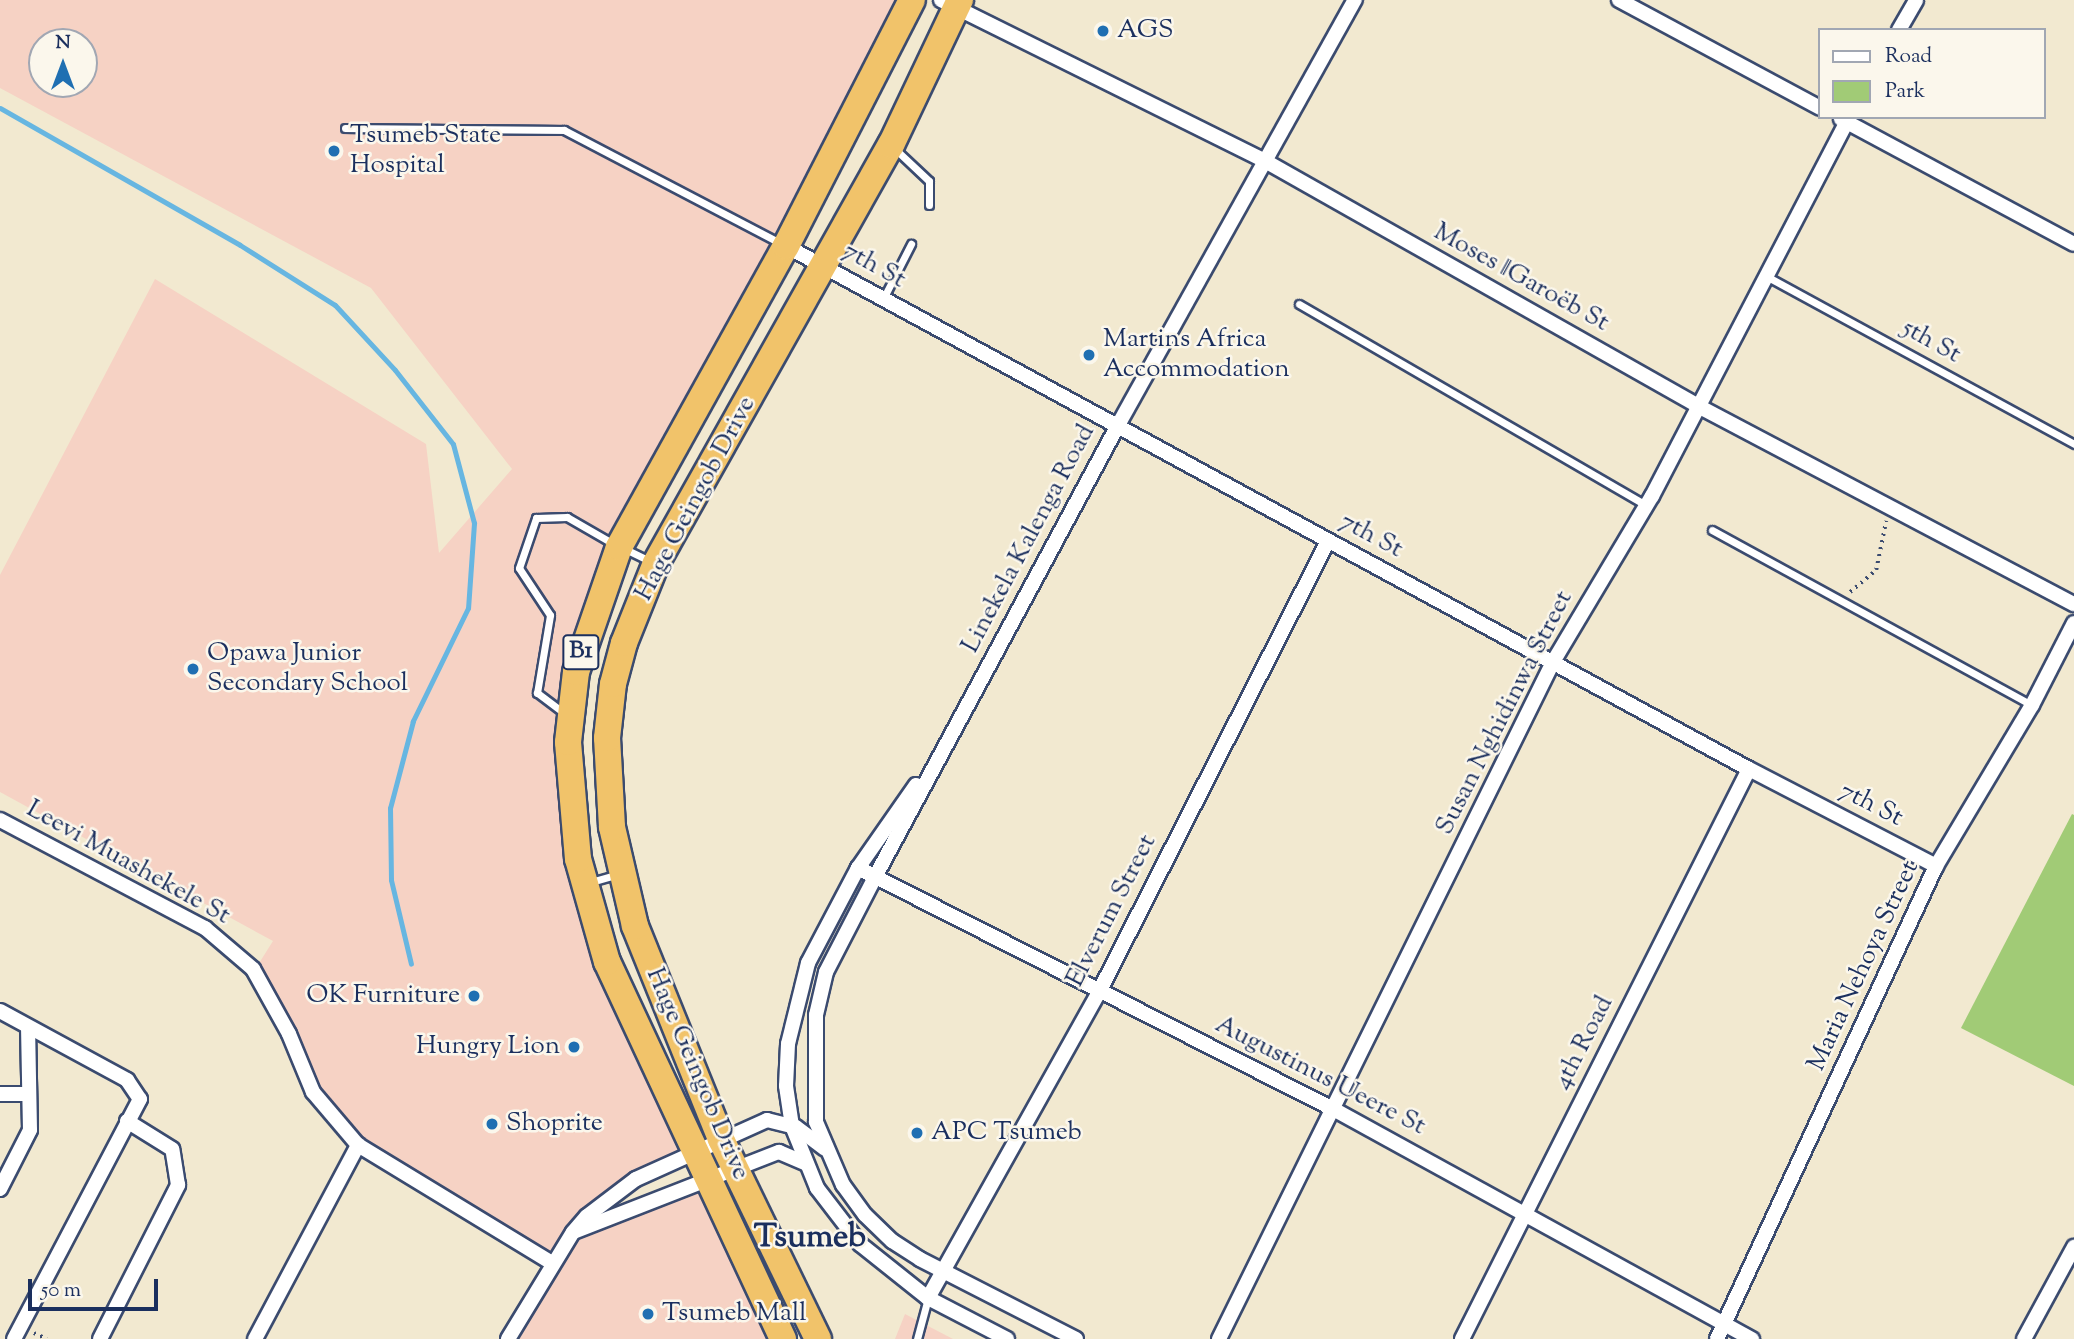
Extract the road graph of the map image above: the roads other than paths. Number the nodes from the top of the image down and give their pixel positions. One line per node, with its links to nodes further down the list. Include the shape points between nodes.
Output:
1 (912, 0): 15 (highway, Hage Geingob Drive / B1)
2 (1355, 0): 11 (street, Linekela Kalenga Road)
3 (1619, 0): 7 (street)
4 (1916, 0): 6 (street)
5 (952, 3): 10 (highway, Hage Geingob Drive / B1); 11 (street, Moses ǁGaroëb St)
6 (1900, 28)
7 (1818, 107)
8 (1845, 119): 14 (street); 17 (street, Susan Nghidinwa Street)
9 (345, 128): 15 (lane, via 564,130)
10 (891, 145): 12 (lane, via 929,181); 16 (highway, Hage Geingob Drive / B1)
11 (1267, 162): 20 (street, Moses ǁGaroëb St); 21 (street, Linekela Kalenga Road)
12 (929, 205)
13 (911, 244): 18 (lane)
14 (2074, 244)
15 (786, 246): 16 (street, 7th St); 26 (highway, Hage Geingob Drive / B1)
16 (822, 266): 18 (street, 7th St); 27 (highway, Hage Geingob Drive / B1)
17 (1768, 277): 20 (street, Susan Nghidinwa Street); 22 (lane, 5th St)
18 (883, 299): 21 (street, 7th St)
19 (1299, 304): 23 (lane)
20 (1698, 405): 23 (street, Susan Nghidinwa Street); 28 (street, Moses ǁGaroëb St)
21 (1117, 428): 25 (street, 7th St); 33 (street, Linekela Kalenga Road)
22 (2074, 444)
23 (1646, 505): 30 (street, Susan Nghidinwa Street)
24 (1712, 530): 31 (lane)
25 (1328, 541): 30 (street, 7th St); 41 (street, Elverum Street)
26 (619, 547): 27 (lane); 32 (highway, Hage Geingob Drive / B1, via 576,672); 32 (lane, via 567,517 536,518 519,568 550,615 537,693)
27 (656, 563): 38 (highway, Hage Geingob Drive / B1, via 613,684 608,783)
28 (2074, 604)
29 (2074, 623): 31 (street, Maria Nehoya Street)
30 (1553, 662): 34 (street, 7th St); 48 (street, Susan Nghidinwa Street)
31 (2032, 705): 36 (street, Maria Nehoya Street)
32 (571, 719): 40 (highway, Hage Geingob Drive / B1, via 568,779)
33 (957, 726): 37 (street); 39 (street, Linekela Kalenga Road)
34 (1749, 769): 36 (street, 7th St); 61 (street, 4th Road)
35 (0, 820): 53 (street, Leevi Muashekele St, via 205,929 253,969 289,1034 313,1092)
36 (1936, 866): 67 (street, Maria Nehoya Street)
37 (858, 868): 39 (street, Augustinus Ueere St); 44 (street, via 808,963 795,1002)
38 (620, 874): 40 (lane); 52 (highway, Hage Geingob Drive / B1, via 640,938)
39 (875, 877): 41 (street, Augustinus Ueere St); 45 (street, Linekela Kalenga Road, via 826,972 816,1015)
40 (584, 884): 55 (highway, Hage Geingob Drive / B1, via 607,962)
41 (1100, 990): 48 (street, Augustinus Ueere St); 65 (street, Elverum Street)
42 (0, 1011): 43 (street)
43 (28, 1027): 47 (street); 50 (street, via 135,1088 140,1099)
44 (786, 1086): 49 (street, via 781,1106); 51 (street)
45 (814, 1091): 51 (street); 56 (street, Linekela Kalenga Road, via 816,1122)
46 (0, 1094): 47 (street)
47 (29, 1094): 60 (street, via 28,1138)
48 (1335, 1110): 61 (street, Augustinus Ueere St); 77 (street, Susan Nghidinwa Street)
49 (767, 1120): 51 (street); 52 (street)
50 (127, 1121): 68 (street); 69 (street, via 172,1149 178,1185)
51 (798, 1132): 54 (street); 56 (street); 57 (street)
52 (721, 1139): 55 (street); 58 (highway, Hage Geingob Drive / B1)
53 (358, 1145): 64 (street, Leevi Muashekele St); 70 (street)
54 (779, 1152): 57 (street); 58 (street)
55 (695, 1153): 59 (highway, Hage Geingob Drive / B1); 62 (street, via 636,1180)
56 (831, 1156): 65 (street, via 843,1185 864,1215 892,1241)
57 (805, 1163): 66 (street, via 834,1214 860,1244)
58 (736, 1170): 59 (street); 73 (highway, Hage Geingob Drive / B1)
59 (709, 1182): 62 (street); 72 (highway, Hage Geingob Drive / B1)
60 (0, 1189)
61 (1527, 1211): 67 (street, Augustinus Ueere St, via 1580,1246); 78 (street, 4th Road)
62 (573, 1232): 64 (street)
63 (2074, 1247): 81 (street)
64 (552, 1263): 71 (street)
65 (944, 1269): 66 (street, Elverum Street); 76 (street)
66 (928, 1298): 74 (lane); 75 (street)
67 (1725, 1324): 79 (street, Maria Nehoya Street); 80 (street, Augustinus Ueere St)
68 (14, 1339)
69 (100, 1339)
70 (255, 1339)
71 (508, 1339)
72 (783, 1339)
73 (818, 1339)
74 (917, 1339)
75 (1007, 1339)
76 (1076, 1339)
77 (1219, 1339)
78 (1462, 1339)
79 (1717, 1339)
80 (1752, 1339)
81 (2024, 1339)

